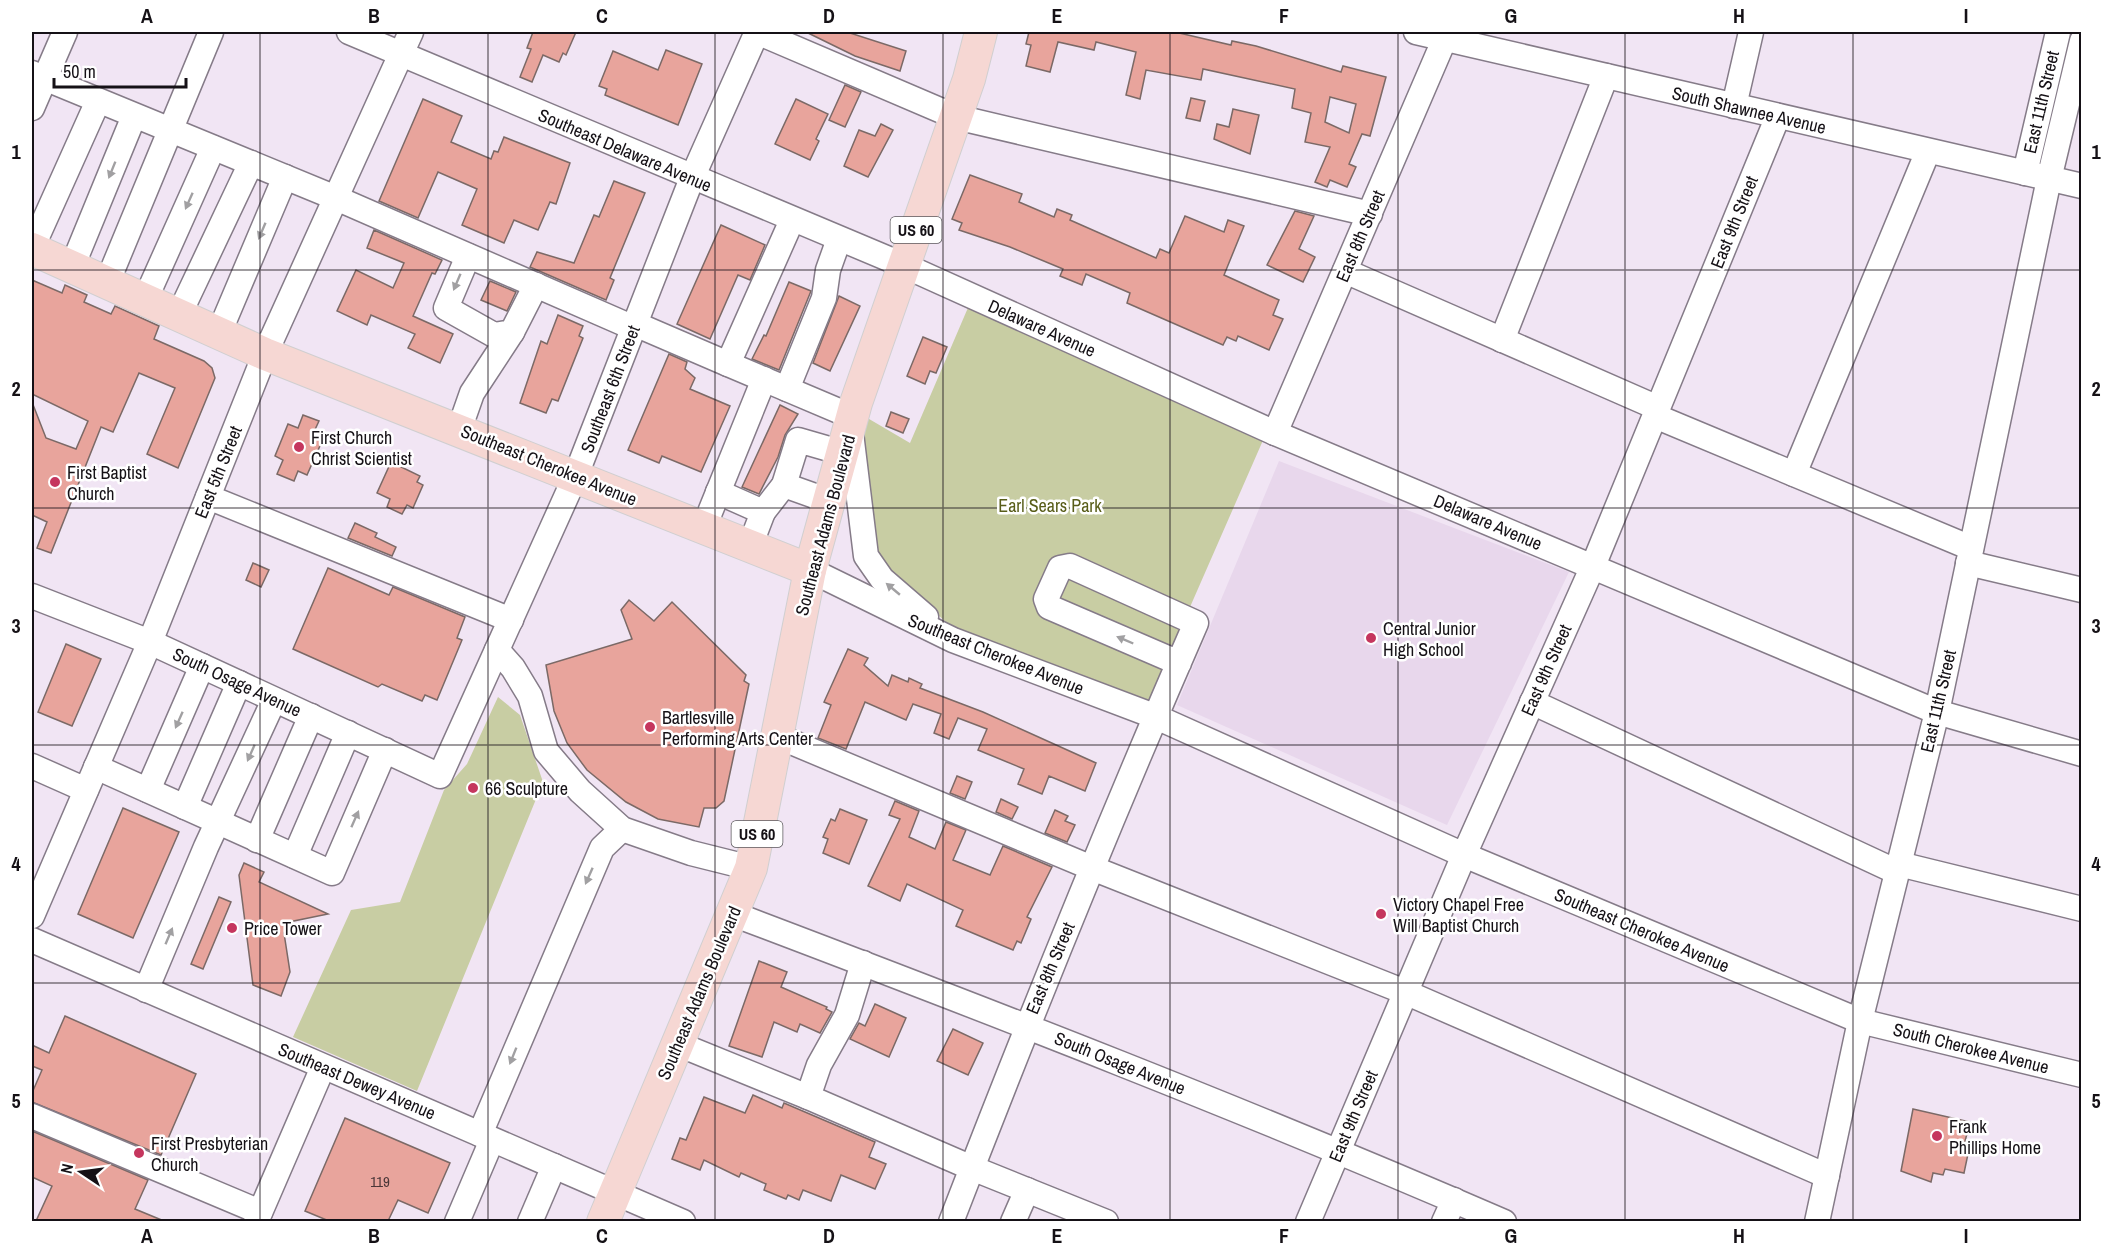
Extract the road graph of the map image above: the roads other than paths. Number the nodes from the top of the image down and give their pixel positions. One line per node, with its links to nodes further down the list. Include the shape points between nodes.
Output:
1 (64, 32): 13 (street)
2 (211, 32): 21 (street)
3 (348, 32): 12 (street, Southeast Delaware Avenue)
4 (411, 32): 12 (street, East 5th Street)
5 (757, 32): 20 (street); 27 (street, Southeast 6th Street)
6 (981, 32): 20 (main road, Southeast Adams Boulevard / US 60)
7 (1416, 32): 10 (street, South Shawnee Avenue)
8 (1751, 32): 16 (street)
9 (2058, 32): 25 (street, East 11th Street)
10 (1445, 38): 14 (street, South Shawnee Avenue); 31 (street, East 8th Street)
11 (2082, 41): 28 (street, East 11th Street)
12 (401, 54): 27 (street, Southeast Delaware Avenue); 30 (street, East 5th Street)
13 (38, 76): 15 (street); 17 (street)
14 (1606, 76): 16 (street, South Shawnee Avenue); 46 (street)
15 (98, 101): 18 (street); 34 (street)
16 (1734, 106): 19 (street, South Shawnee Avenue)
17 (32, 108)
18 (134, 116): 21 (street); 37 (street, one-way to 37)
19 (1778, 116): 23 (street, South Shawnee Avenue); 51 (street, East 9th Street)
20 (956, 117): 31 (street); 36 (main road, Southeast Adams Boulevard / US 60)
21 (169, 130): 22 (street); 39 (street)
22 (213, 148): 24 (street); 41 (street, one-way to 41)
23 (1928, 151): 25 (street, South Shawnee Avenue); 55 (street)
24 (252, 163): 26 (street); 42 (street)
25 (2025, 173): 28 (street, South Shawnee Avenue)
26 (285, 177): 30 (street); 45 (street, one-way to 45)
27 (692, 178): 32 (street, Southeast Delaware Avenue); 43 (street, Southeast 6th Street)
28 (2049, 179): 29 (street, South Shawnee Avenue); 64 (street, East 11th Street)
29 (2082, 186)
30 (336, 198): 35 (street); 47 (street, East 5th Street)
31 (1370, 214): 38 (street, East 8th Street)
32 (792, 220): 33 (street, Southeast Delaware Avenue); 48 (street)
33 (839, 239): 36 (street, Southeast Delaware Avenue); 50 (street, via 828,270 824,298)
34 (32, 249): 37 (main road, Southeast Cherokee Avenue)
35 (468, 256): 40 (street); 44 (street, one-way to 44, via 446,308 494,335)
36 (903, 265): 53 (main road, Southeast Adams Boulevard / US 60); 54 (street, Delaware Avenue)
37 (72, 267): 39 (main road, Southeast Cherokee Avenue)
38 (1345, 271): 46 (street); 54 (street, East 8th Street)
39 (107, 283): 41 (main road, Southeast Cherokee Avenue)
40 (536, 285): 43 (street); 44 (street)
41 (145, 300): 42 (main road, Southeast Cherokee Avenue)
42 (179, 315): 45 (main road, Southeast Cherokee Avenue)
43 (634, 326): 48 (street); 56 (street, Southeast 6th Street)
44 (512, 332): 52 (street, via 472,393)
45 (219, 333): 47 (main road, Southeast Cherokee Avenue)
46 (1502, 340): 51 (street)
47 (265, 354): 52 (main road, Southeast Cherokee Avenue); 59 (street, East 5th Street)
48 (728, 364): 49 (street)
49 (764, 379): 50 (street); 58 (street)
50 (787, 389): 53 (street)
51 (1657, 412): 55 (street); 65 (street, East 9th Street)
52 (459, 430): 56 (main road, Southeast Cherokee Avenue)
53 (849, 433): 57 (street, via 798,440); 60 (main road, Southeast Adams Boulevard / US 60); 70 (street, one-way to 53, via 882,579 866,556)
54 (1275, 433): 65 (street, Delaware Avenue)
55 (1794, 474): 64 (street)
56 (576, 475): 62 (main road, Southeast Cherokee Avenue); 69 (street, Southeast 6th Street)
57 (784, 485): 60 (street); 61 (street)
58 (718, 492): 61 (street); 62 (street)
59 (208, 497): 69 (street); 71 (street, East 5th Street)
60 (830, 501): 66 (main road, Southeast Adams Boulevard / US 60)
61 (763, 512): 63 (street)
62 (704, 527): 63 (main road, Southeast Cherokee Avenue)
63 (750, 546): 66 (main road, Southeast Cherokee Avenue)
64 (1970, 555): 67 (street); 78 (street, East 11th Street)
65 (1593, 566): 77 (street, East 9th Street); 78 (street, Delaware Avenue)
66 (810, 570): 70 (street, Southeast Cherokee Avenue); 82 (main road, Southeast Adams Boulevard / US 60)
67 (2082, 590)
68 (32, 596): 71 (street, South Osage Avenue)
69 (511, 620): 72 (street, Southeast 6th Street)
70 (953, 640): 80 (street, Southeast Cherokee Avenue)
71 (150, 642): 74 (street, South Osage Avenue); 86 (street, East 5th Street)
72 (497, 650): 87 (street, Southeast 6th Street); 92 (street, via 530,696 546,751 580,791)
73 (1179, 663): 73 (street, East 8th Street, one-way to 73, via 1049,607 1046,599 1060,568 1070,566 1196,623); 80 (street, East 8th Street)
74 (202, 666): 75 (street, South Osage Avenue); 89 (street, one-way to 89)
75 (239, 683): 76 (street, South Osage Avenue); 90 (street)
76 (274, 699): 79 (street, South Osage Avenue); 91 (street, one-way to 91)
77 (1532, 702): 94 (street, East 9th Street); 98 (street)
78 (1937, 712): 84 (street, Delaware Avenue); 98 (street, East 11th Street)
79 (311, 716): 81 (street, South Osage Avenue); 93 (street)
80 (1154, 716): 94 (street, Southeast Cherokee Avenue); 97 (street, East 8th Street)
81 (348, 733): 83 (street, South Osage Avenue); 95 (street)
82 (777, 735): 96 (main road, Southeast Adams Boulevard / US 60); 97 (street)
83 (386, 750): 87 (street, South Osage Avenue); 95 (street, one-way to 83, via 332,873)
84 (2082, 754)
85 (32, 766): 88 (street)
86 (96, 766): 88 (street, East 5th Street); 89 (street)
87 (440, 776)
88 (86, 790): 101 (street, East 5th Street)
89 (148, 790): 90 (street)
90 (185, 807): 91 (street)
91 (220, 823): 93 (street); 104 (street, one-way to 91, via 206,847)
92 (622, 829): 96 (street, via 691,853); 113 (street, one-way to 113, via 602,848)
93 (257, 840): 95 (street)
94 (1464, 855): 105 (street, East 9th Street); 106 (street, Southeast Cherokee Avenue)
95 (295, 856)
96 (751, 868): 100 (main road, Southeast Adams Boulevard / US 60)
97 (1092, 868): 105 (street); 107 (street, East 8th Street)
98 (1898, 868): 99 (street); 106 (street, East 11th Street)
99 (2082, 909)
100 (733, 914): 103 (street, South Osage Avenue); 108 (main road, Southeast Adams Boulevard / US 60)
101 (32, 916)
102 (32, 940): 104 (street, Southeast Dewey Avenue)
103 (863, 963): 107 (street, South Osage Avenue); 111 (street, via 847,1015 819,1065)
104 (146, 990): 109 (street, Southeast Dewey Avenue)
105 (1405, 992): 114 (street, East 9th Street); 117 (street)
106 (1860, 1021): 110 (street, South Cherokee Avenue); 117 (street, East 11th Street)
107 (1026, 1026): 114 (street, South Osage Avenue); 116 (street, East 8th Street)
108 (678, 1044): 111 (street); 119 (main road, Southeast Adams Boulevard / US 60)
109 (323, 1066): 113 (street, Southeast Dewey Avenue); 122 (street)
110 (2082, 1075)
111 (808, 1097): 116 (street)
112 (32, 1116): 122 (street)
113 (486, 1137): 115 (street, Southeast Dewey Avenue); 123 (street)
114 (1338, 1150): 120 (street, South Osage Avenue); 130 (street, East 9th Street)
115 (554, 1166): 119 (street, Southeast Dewey Avenue); 124 (street)
116 (972, 1168): 118 (street); 127 (street, East 8th Street)
117 (1827, 1176): 132 (street, East 11th Street)
118 (1027, 1190): 121 (street); 128 (street)
119 (615, 1192): 125 (main road, Southeast Adams Boulevard / US 60); 126 (street, Southeast Dewey Avenue)
120 (1449, 1211): 131 (street, South Osage Avenue)
121 (1059, 1213): 129 (street)
122 (258, 1217)
123 (457, 1221)
124 (530, 1221)
125 (603, 1221)
126 (682, 1221)
127 (951, 1221)
128 (1013, 1221)
129 (1106, 1221)
130 (1308, 1221)
131 (1504, 1221)
132 (1817, 1221)

